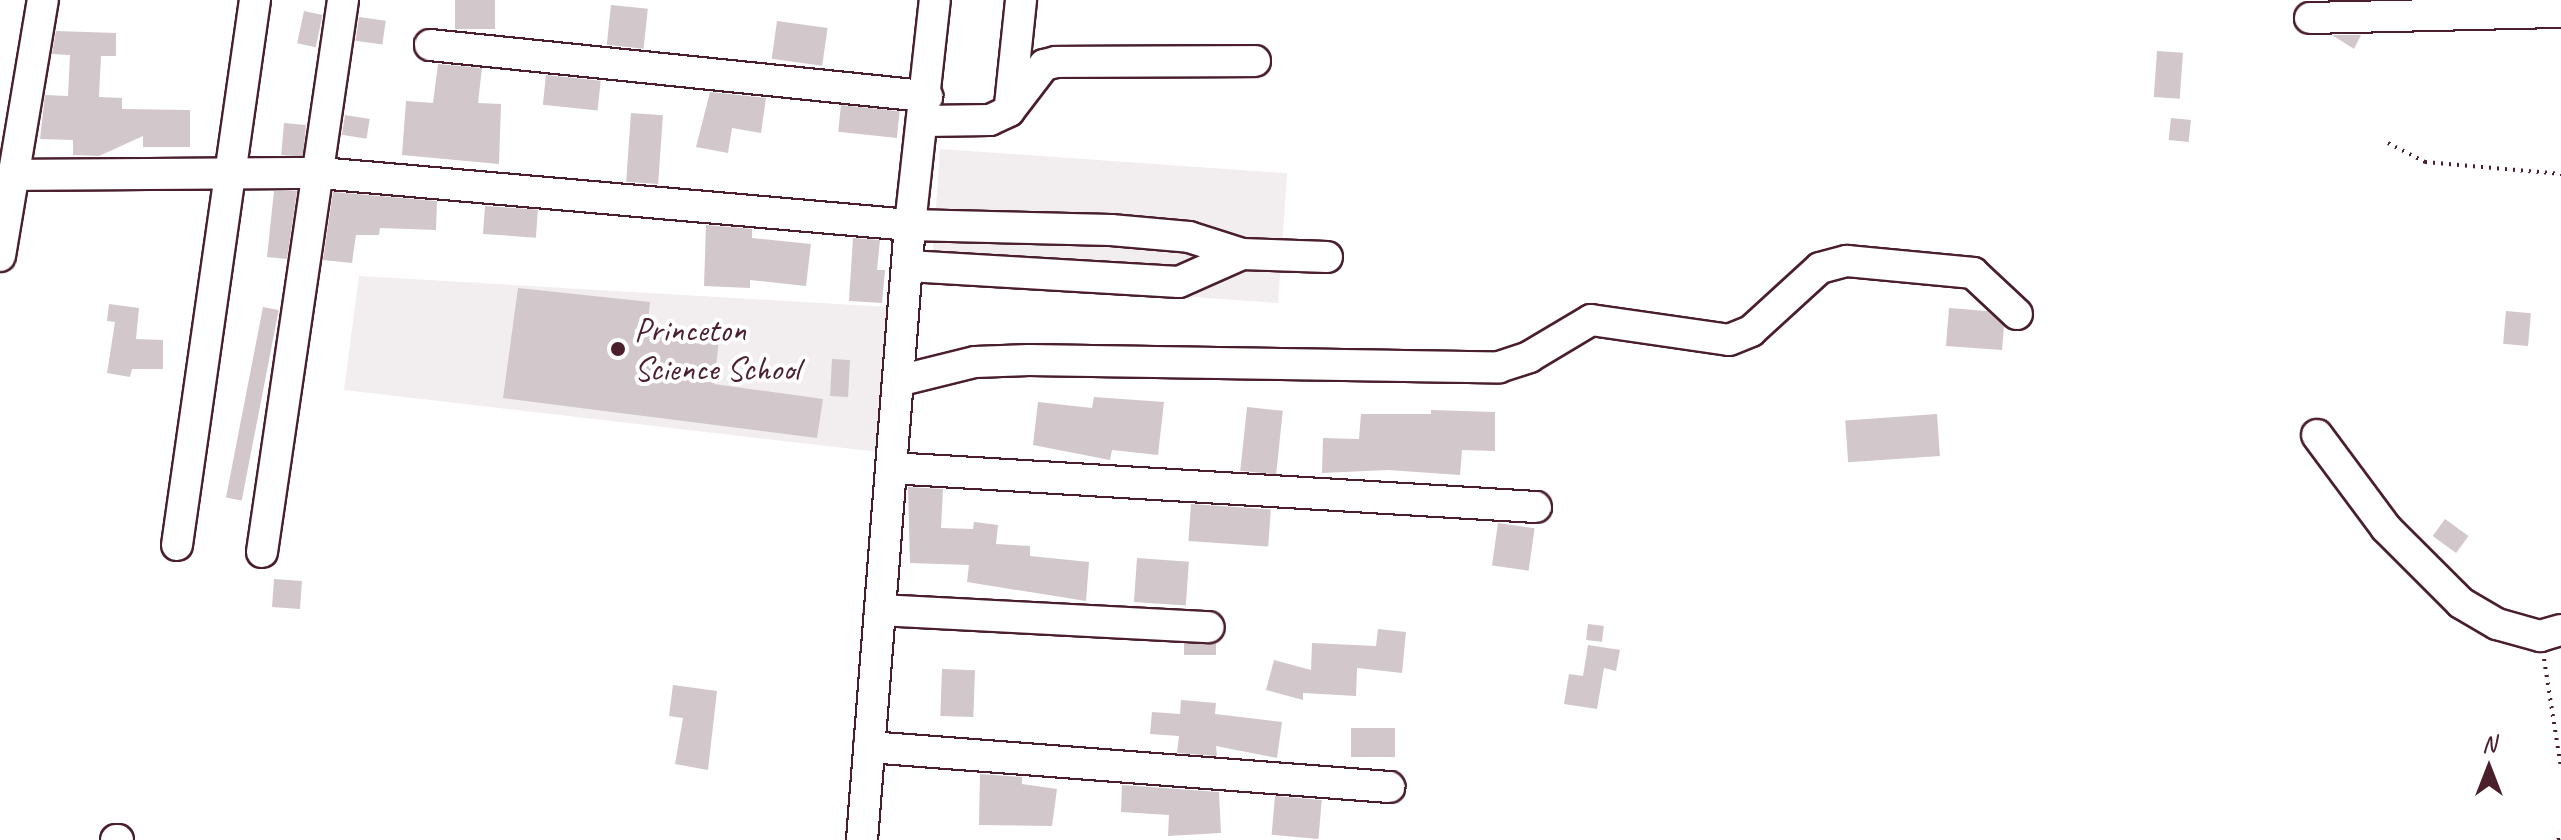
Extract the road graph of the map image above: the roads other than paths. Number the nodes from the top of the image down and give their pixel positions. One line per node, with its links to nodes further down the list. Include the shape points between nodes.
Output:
1 (43, 0): 12 (street)
2 (255, 0): 13 (street)
3 (343, 0): 14 (street)
4 (935, 0): 10 (street)
5 (1021, 0): 11 (street)
6 (2561, 12): 7 (street)
7 (2310, 18)
8 (430, 45): 10 (street)
9 (1255, 61): 11 (street, via 1056,62 1031,77)
10 (926, 109): 11 (street, via 990,120); 15 (street)
11 (1009, 111)
12 (11, 162): 13 (street); 17 (street)
13 (228, 173): 14 (street); 25 (street)
14 (320, 173): 15 (street); 26 (street)
15 (910, 225): 16 (street, via 1127,231 1189,237); 19 (street)
16 (1242, 254): 18 (street); 19 (street, via 1179,282)
17 (0, 256)
18 (1327, 257)
19 (908, 266): 21 (street)
20 (2017, 314): 21 (street, via 1973,273 1847,261 1820,268 1751,331 1729,340 1591,320 1529,357 1499,367 1029,360 975,362)
21 (898, 381): 23 (street)
22 (2317, 435): 29 (street, via 2386,528 2461,603 2497,624)
23 (891, 468): 24 (street); 27 (street)
24 (1536, 507)
25 (177, 545)
26 (262, 552)
27 (880, 610): 28 (street); 30 (street)
28 (1209, 627)
29 (2551, 633)
30 (869, 747): 31 (street); 32 (street)
31 (1389, 787)
32 (862, 840)

